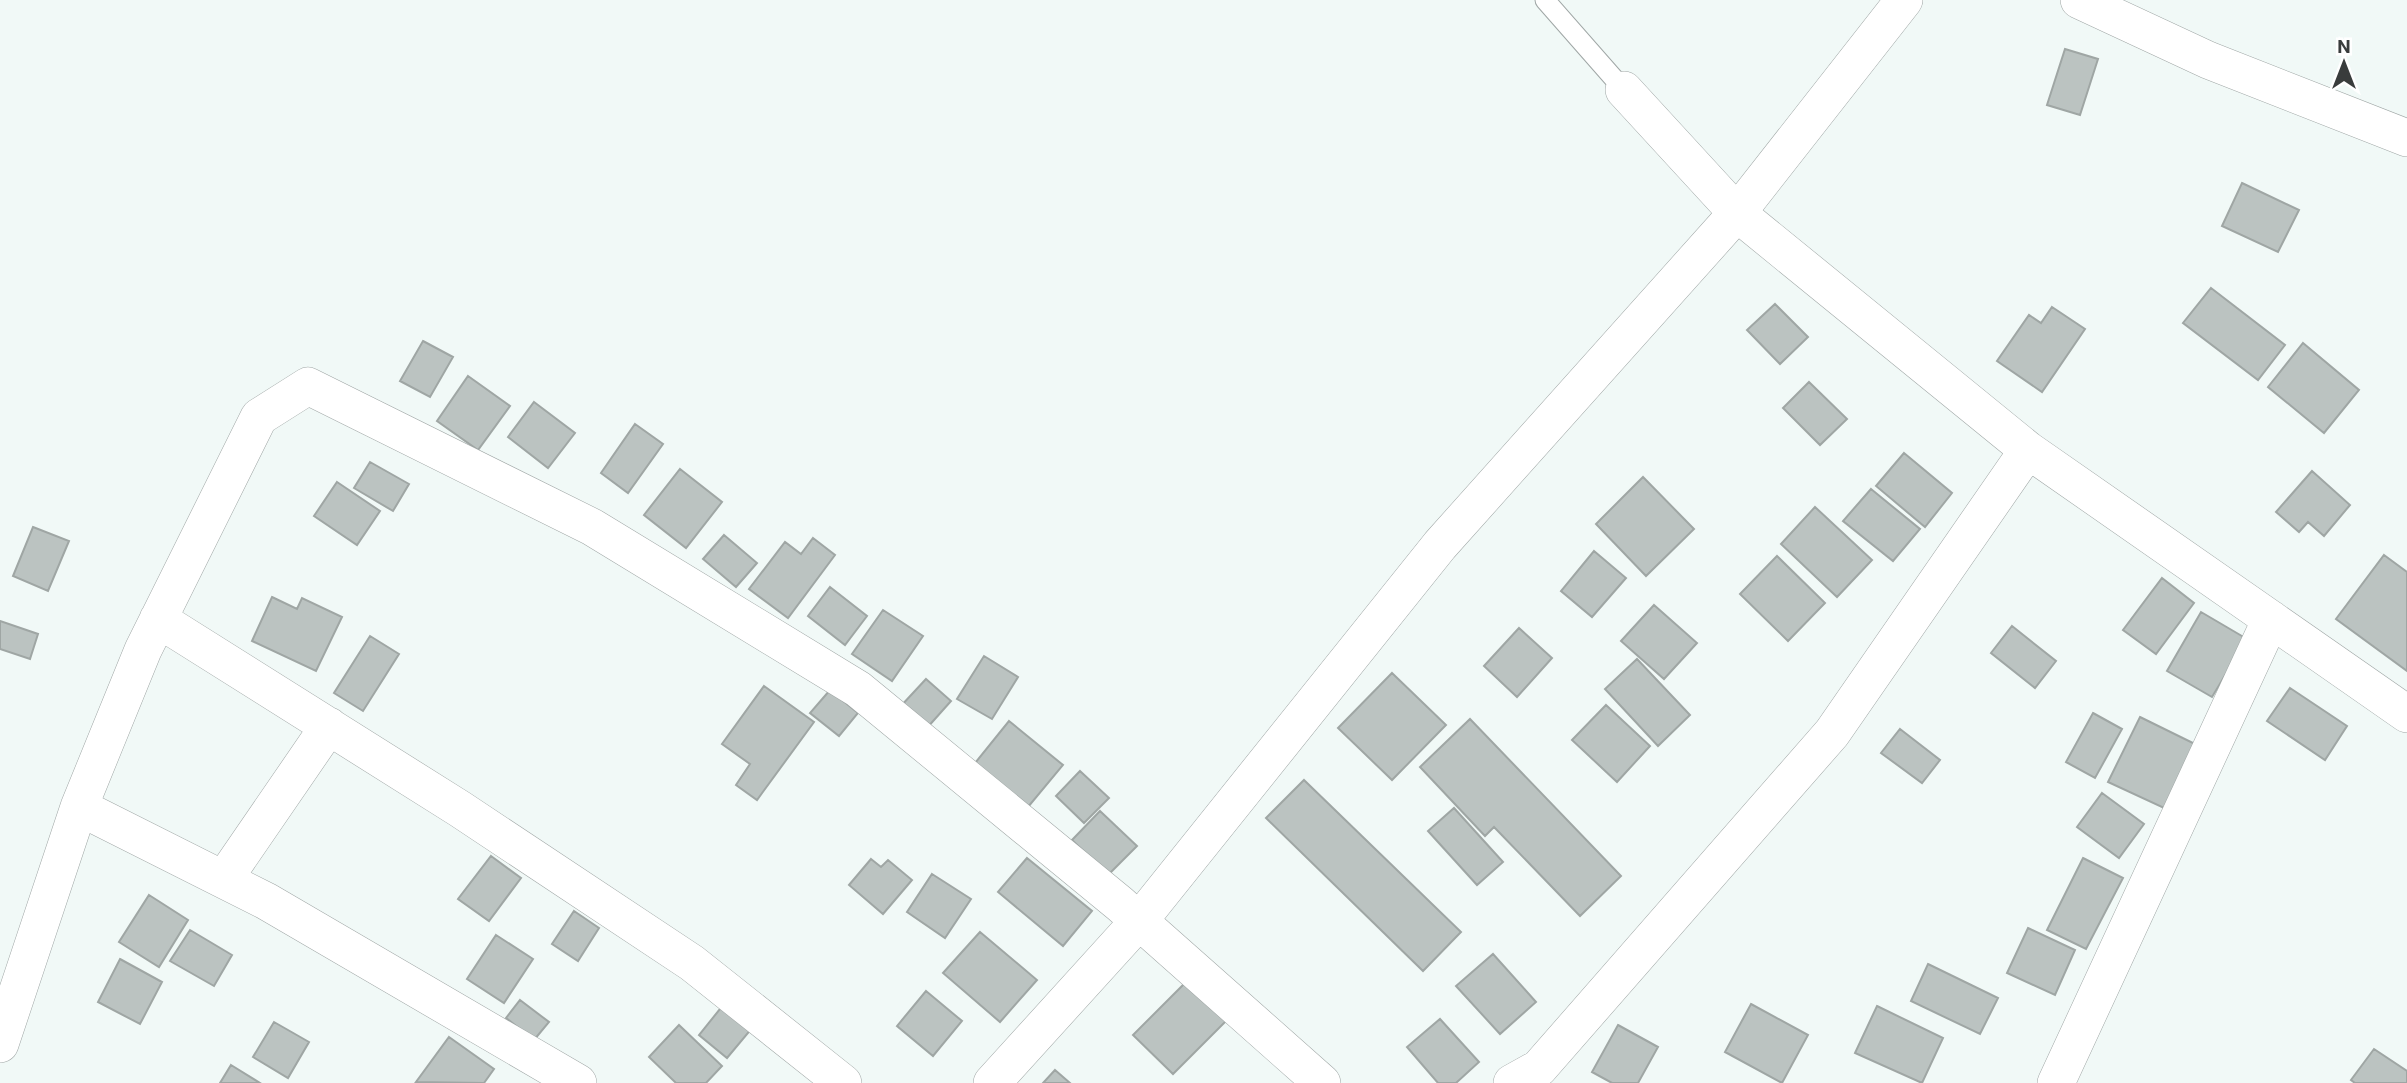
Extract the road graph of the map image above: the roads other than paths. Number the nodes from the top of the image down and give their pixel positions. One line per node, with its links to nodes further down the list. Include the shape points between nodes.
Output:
1 (1545, 0): 4 (lane)
2 (1904, 0): 6 (street)
3 (2079, 0): 5 (street, via 2208,61)
4 (1624, 90): 6 (street)
5 (2407, 138)
6 (1737, 213): 7 (street); 14 (street, via 1440,545)
7 (2028, 450): 9 (street); 16 (street, via 1832,733)
8 (158, 619): 11 (street); 12 (street); 14 (street, via 259,417 308,386 592,527 858,689)
9 (2271, 619): 10 (street); 21 (street)
10 (2407, 714)
11 (328, 726): 13 (street); 18 (street, via 692,963)
12 (79, 807): 13 (street); 15 (street)
13 (223, 879): 17 (street)
14 (1139, 921): 19 (street); 20 (street)
15 (0, 1044)
16 (1530, 1078)
17 (578, 1083)
18 (843, 1083)
19 (992, 1083)
20 (1322, 1083)
21 (2056, 1083)

